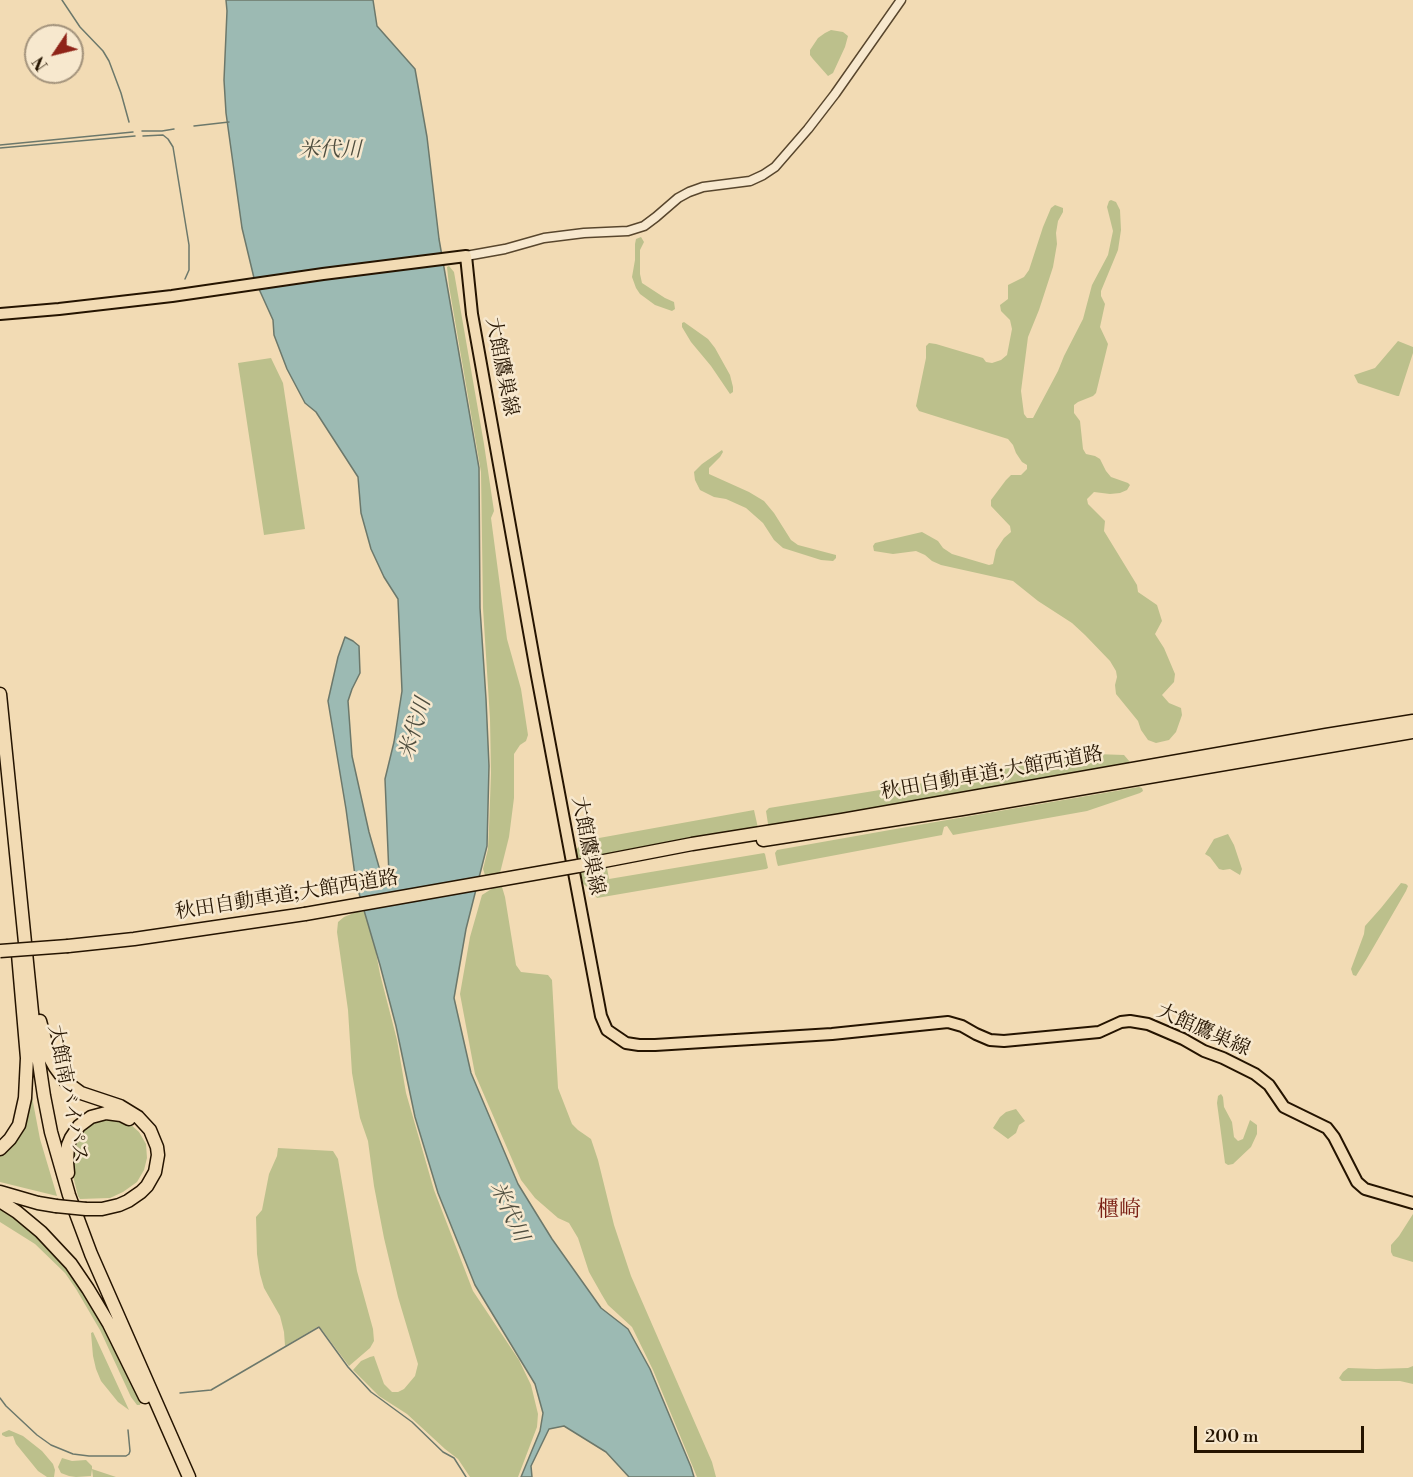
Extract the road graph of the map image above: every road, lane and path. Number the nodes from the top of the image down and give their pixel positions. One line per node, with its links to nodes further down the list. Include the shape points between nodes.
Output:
1 (901, 0): 2 (street, via 808,129 763,175 689,192 644,226 628,231 557,236)
2 (460, 256): 3 (main road, via 172,296); 17 (main road, 大館鷹巣線, via 598,1004 607,1030 626,1043 655,1045 821,1035 948,1022 990,1040 1004,1041 1099,1032 1121,1022 1148,1024 1255,1074 1269,1085 1284,1107 1327,1128 1357,1182 1365,1189)
3 (0, 315)
4 (0, 694): 9 (highway, 大館南バイパス)
5 (1413, 721): 8 (highway, 秋田自動車道;大館西道路)
6 (1413, 732): 8 (highway, 秋田自動車道;大館西道路, via 880,823)
7 (0, 773): 10 (highway, 大館南バイパス)
8 (578, 866): 11 (highway, 秋田自動車道;大館西道路, bridge, via 305,914 134,939)
9 (22, 907): 18 (highway, via 43,1035 55,1068 81,1093 120,1106 138,1117 150,1130 157,1147 155,1172 141,1192 120,1205 102,1209); 19 (highway, 大館南バイパス, via 36,1049 51,1132 69,1195)
10 (17, 940): 12 (highway, via 27,1058 26,1092 18,1125); 20 (highway, 大館南バイパス, via 33,1074 51,1162 72,1226)
11 (0, 949)
12 (0, 1149)
13 (0, 1187): 16 (highway)
14 (0, 1192): 16 (highway)
15 (0, 1201): 20 (highway, via 41,1232 71,1264 109,1324)
16 (56, 1203): 18 (highway, bridge)
17 (1413, 1203)
18 (85, 1206): 19 (highway, via 123,1197 148,1173 149,1141 140,1126 128,1118 113,1113 91,1117 79,1126 68,1145 74,1198)
19 (104, 1283): 22 (highway, 大館南バイパス)
20 (145, 1396): 21 (highway, 大館南バイパス)
21 (181, 1477)
22 (189, 1477)

